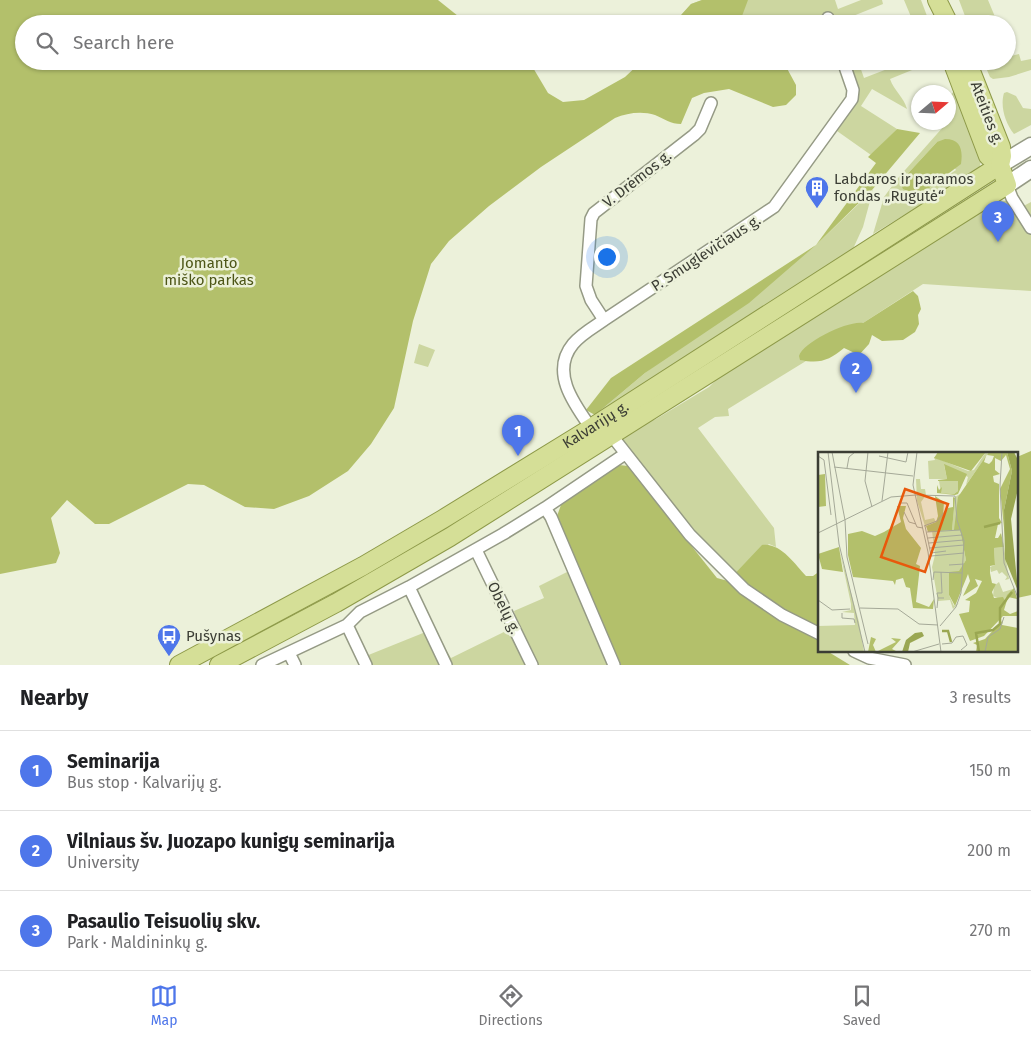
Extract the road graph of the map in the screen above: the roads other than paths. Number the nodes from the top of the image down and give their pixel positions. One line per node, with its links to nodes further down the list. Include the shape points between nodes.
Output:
1 (936, 0): 2 (main road); 3 (main road)
2 (938, 15)
3 (945, 15)
4 (846, 70): 13 (street, P. Smuglevičiaus g., via 852,99 774,207)
5 (955, 70): 9 (main road, Ateities g., via 988,156)
6 (971, 70): 9 (main road, Ateities g., via 1001,147)
7 (711, 103): 13 (street, V. Drėmos g., via 694,135 594,212 591,218 586,286)
8 (1031, 146): 9 (main road)
9 (1000, 165): 11 (main road, Ateities g.); 14 (main road, Kalvarijų g.)
10 (1031, 169): 11 (main road)
11 (1007, 185): 12 (street); 15 (main road, Kalvarijų g.)
12 (1031, 228)
13 (604, 320): 14 (street, P. Smuglevičiaus g., via 577,339 564,362 569,395)
14 (591, 428): 15 (main road); 24 (main road, Kalvarijų g., via 363,566)
15 (606, 440): 16 (street); 25 (main road, Kalvarijų g., via 413,560)
16 (625, 454): 17 (street); 21 (street, via 690,535 744,589 782,615)
17 (545, 508): 18 (street); 31 (street)
18 (476, 550): 19 (street); 30 (street, Obelų g.)
19 (409, 587): 20 (street, via 360,612); 29 (street)
20 (347, 625): 23 (street); 28 (street)
21 (818, 633)
22 (856, 652): 32 (street)
23 (289, 653): 26 (street); 27 (street)
24 (179, 665)
25 (219, 665)
26 (262, 665)
27 (295, 665)
28 (366, 665)
29 (446, 665)
30 (532, 665)
31 (614, 665)
32 (905, 665)

